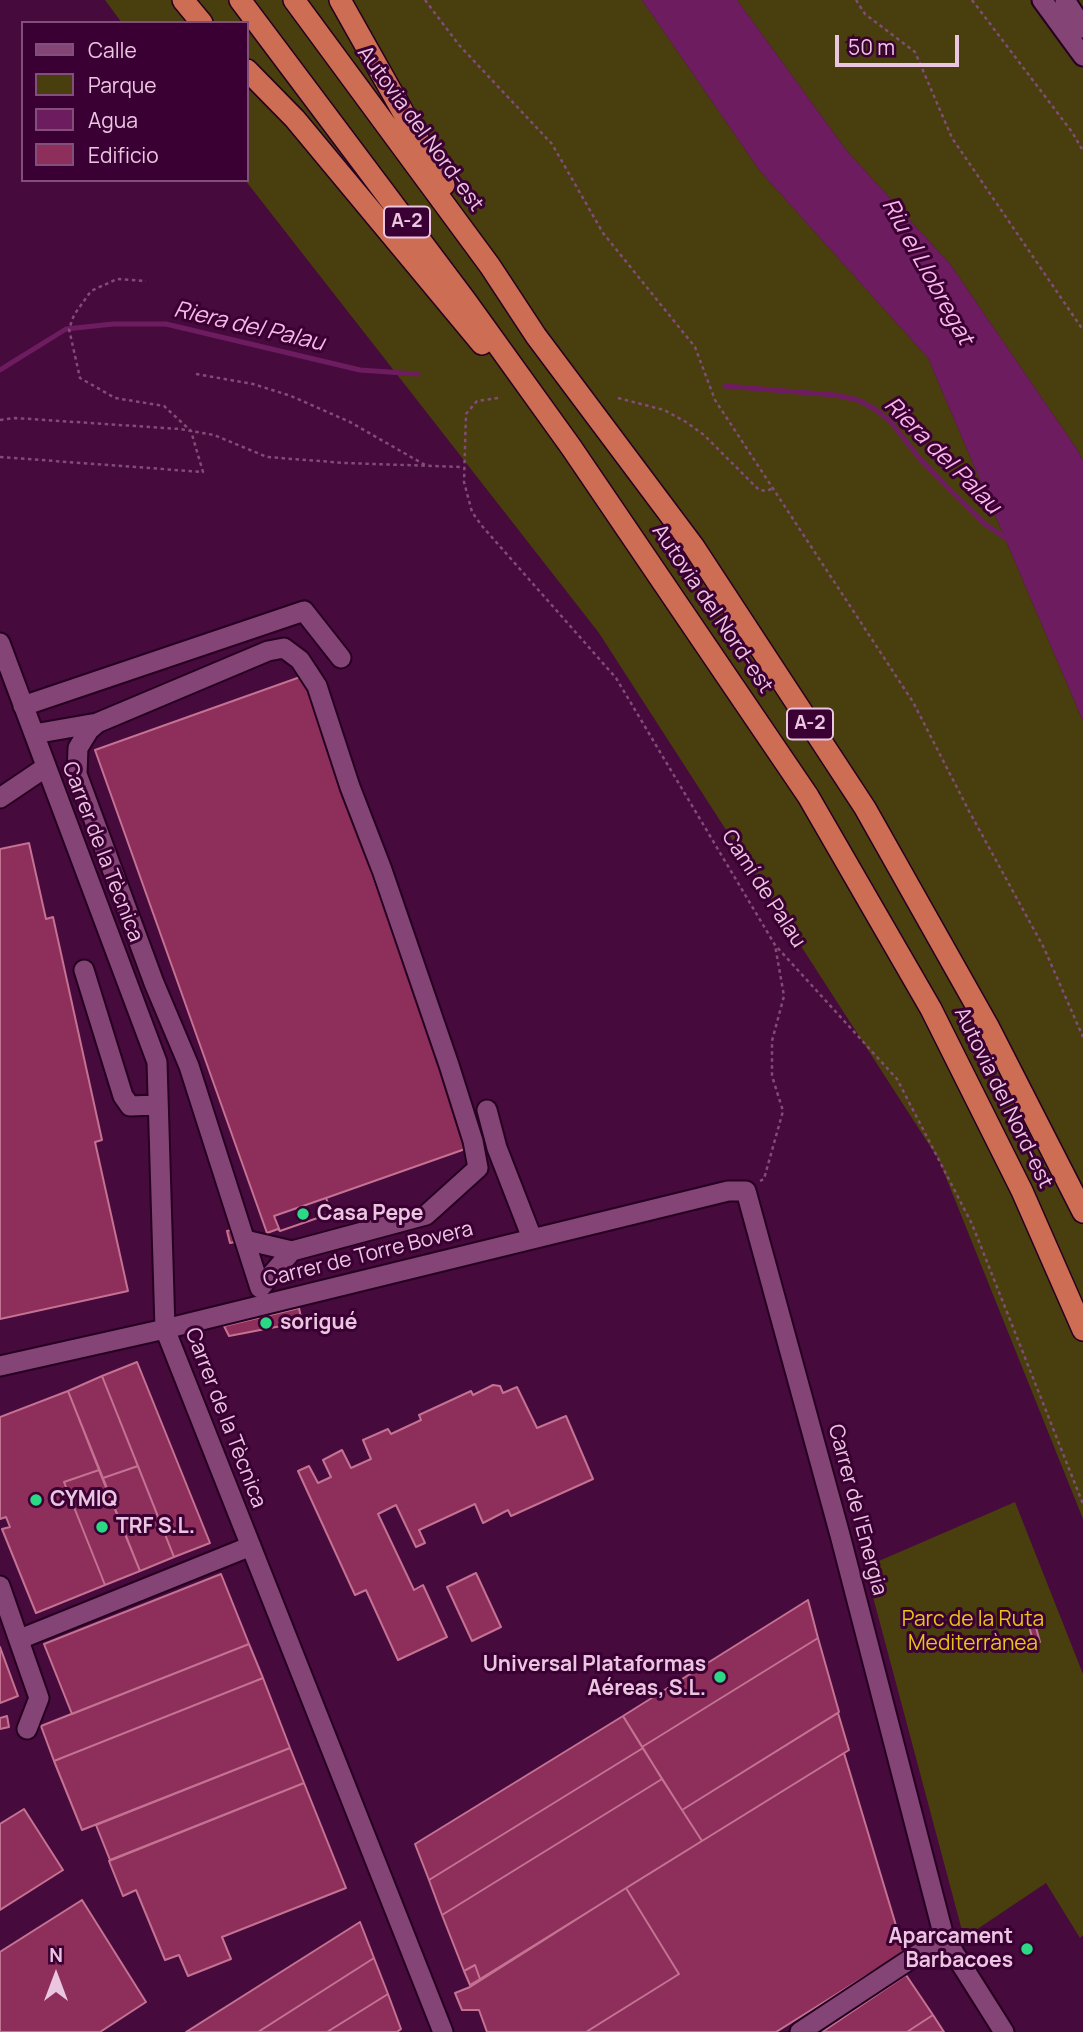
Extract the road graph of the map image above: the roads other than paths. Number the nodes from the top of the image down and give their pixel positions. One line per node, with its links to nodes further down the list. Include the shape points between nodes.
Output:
1 (183, 0): 7 (highway)
2 (240, 0): 12 (highway, Autovia del Nord-est / A-2)
3 (294, 0): 11 (highway, Autovia del Nord-est / A-2)
4 (340, 0): 11 (highway)
5 (1042, 0): 9 (street)
6 (1065, 0): 8 (street)
7 (200, 21)
8 (1083, 28)
9 (1083, 56)
10 (248, 71): 12 (highway, via 295,119)
11 (490, 266): 24 (highway, Autovia del Nord-est / A-2, via 536,336 694,547 865,808 989,1028)
12 (571, 447): 30 (highway, Autovia del Nord-est / A-2, via 808,796 931,1009 1022,1191)
13 (0, 643): 15 (street, Carrer de la Tècnica)
14 (341, 658): 15 (street, via 304,611)
15 (23, 706): 17 (street, Carrer de la Tècnica)
16 (97, 723): 17 (street); 26 (street, via 78,748 77,774 153,983 189,1066); 27 (street, via 268,651 285,648 317,685 453,1078 478,1168 426,1215)
17 (34, 734): 18 (street, Carrer de la Tècnica)
18 (46, 767): 19 (street); 21 (street, Carrer de la Tècnica, via 157,1062)
19 (0, 798)
20 (84, 970): 21 (street, via 122,1096 130,1106)
21 (158, 1105): 29 (street, Carrer de la Tècnica)
22 (487, 1110): 25 (street, via 497,1149)
23 (746, 1191): 25 (street, Carrer de Torre Bovera, via 728,1191); 36 (street, Carrer de l'Energia)
24 (1083, 1212)
25 (532, 1238): 28 (street, Carrer de Torre Bovera)
26 (245, 1240): 27 (street); 28 (street)
27 (292, 1251): 28 (street)
28 (262, 1296): 29 (street, Carrer de Torre Bovera)
29 (164, 1329): 31 (street, Carrer de Torre Bovera); 32 (street, Carrer de la Tècnica)
30 (1083, 1330)
31 (0, 1366)
32 (251, 1546): 34 (street); 37 (street, Carrer de la Tècnica)
33 (0, 1586): 34 (street)
34 (20, 1639): 35 (street, via 39,1698)
35 (27, 1729)
36 (944, 1937): 38 (street); 39 (street, Carrer de l'Energia)
37 (443, 2032)
38 (800, 2032)
39 (1004, 2032)

